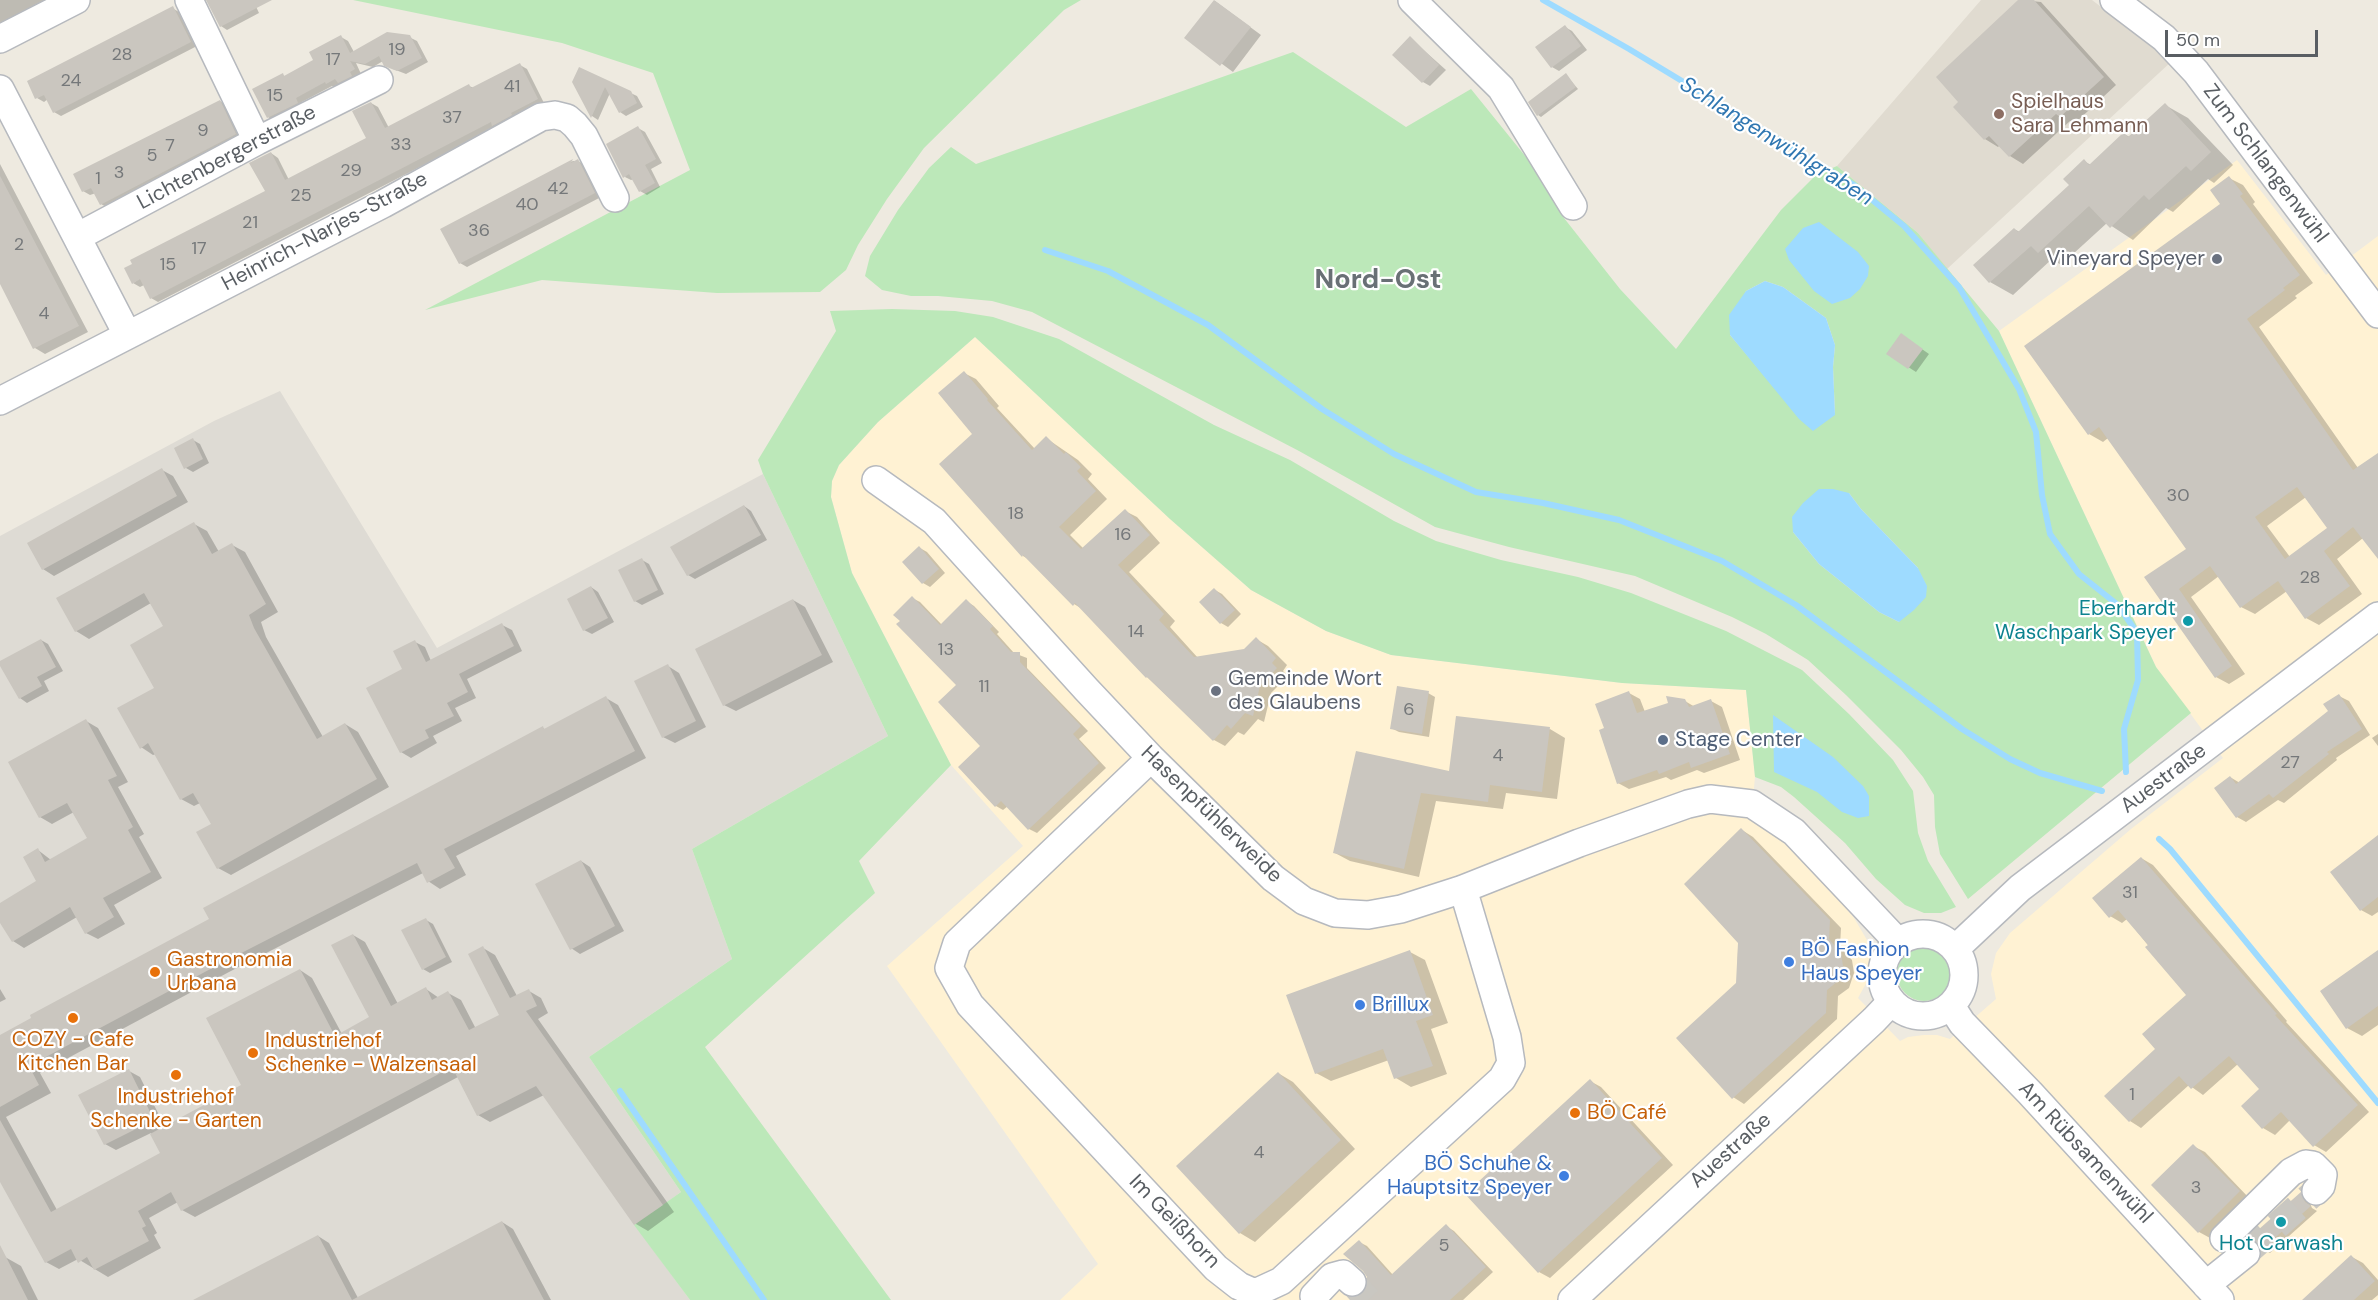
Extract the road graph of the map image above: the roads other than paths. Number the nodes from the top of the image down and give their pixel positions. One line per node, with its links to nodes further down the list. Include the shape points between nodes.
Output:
1 (76, 0): 5 (street)
2 (189, 0): 8 (street)
3 (1412, 0): 10 (street, via 1501,88)
4 (2114, 0): 12 (street, Zum Schlangenwühl, via 2164,38 2196,72)
5 (0, 39)
6 (379, 80): 8 (street, Lichtenbergerstraße)
7 (0, 89): 11 (street)
8 (257, 141): 11 (street, Lichtenbergerstraße)
9 (615, 198): 13 (street, Heinrich-Narjes-Straße, via 575,125 567,118 541,117 383,204)
10 (1573, 206)
11 (77, 237): 13 (street)
12 (2378, 314)
13 (127, 334): 14 (street, Heinrich-Narjes-Straße)
14 (0, 401)
15 (876, 480): 17 (street, Hasenpfühlerweide, via 934,521)
16 (2378, 616): 20 (street, Auestraße, via 2020,888)
17 (1151, 758): 18 (street, Hasenpfühlerweide, via 1273,878 1305,901 1335,913 1368,915); 18 (street, Im Geißhorn, via 957,943 949,968 970,1005 1216,1268 1255,1293 1281,1281 1502,1079 1511,1063 1507,1037)
18 (1463, 889): 19 (street, Hasenpfühlerweide, via 1688,804 1710,800 1752,804 1794,832)
19 (1898, 942): 20 (street, via 1932,934); 21 (street, via 1883,963 1881,979)
20 (1955, 949): 22 (street, via 1965,973 1963,987)
21 (1891, 1002): 22 (street, via 1918,1017); 27 (street, Auestraße)
22 (1951, 1006): 25 (street, Am Rübsamenwühl, via 1962,1023)
23 (2316, 1191): 25 (street, via 2323,1175 2313,1165 2306,1164 2291,1172 2235,1246)
24 (1352, 1282): 26 (street, via 1343,1274 1332,1277)
25 (2213, 1292)
26 (1314, 1296)
27 (1572, 1300)

